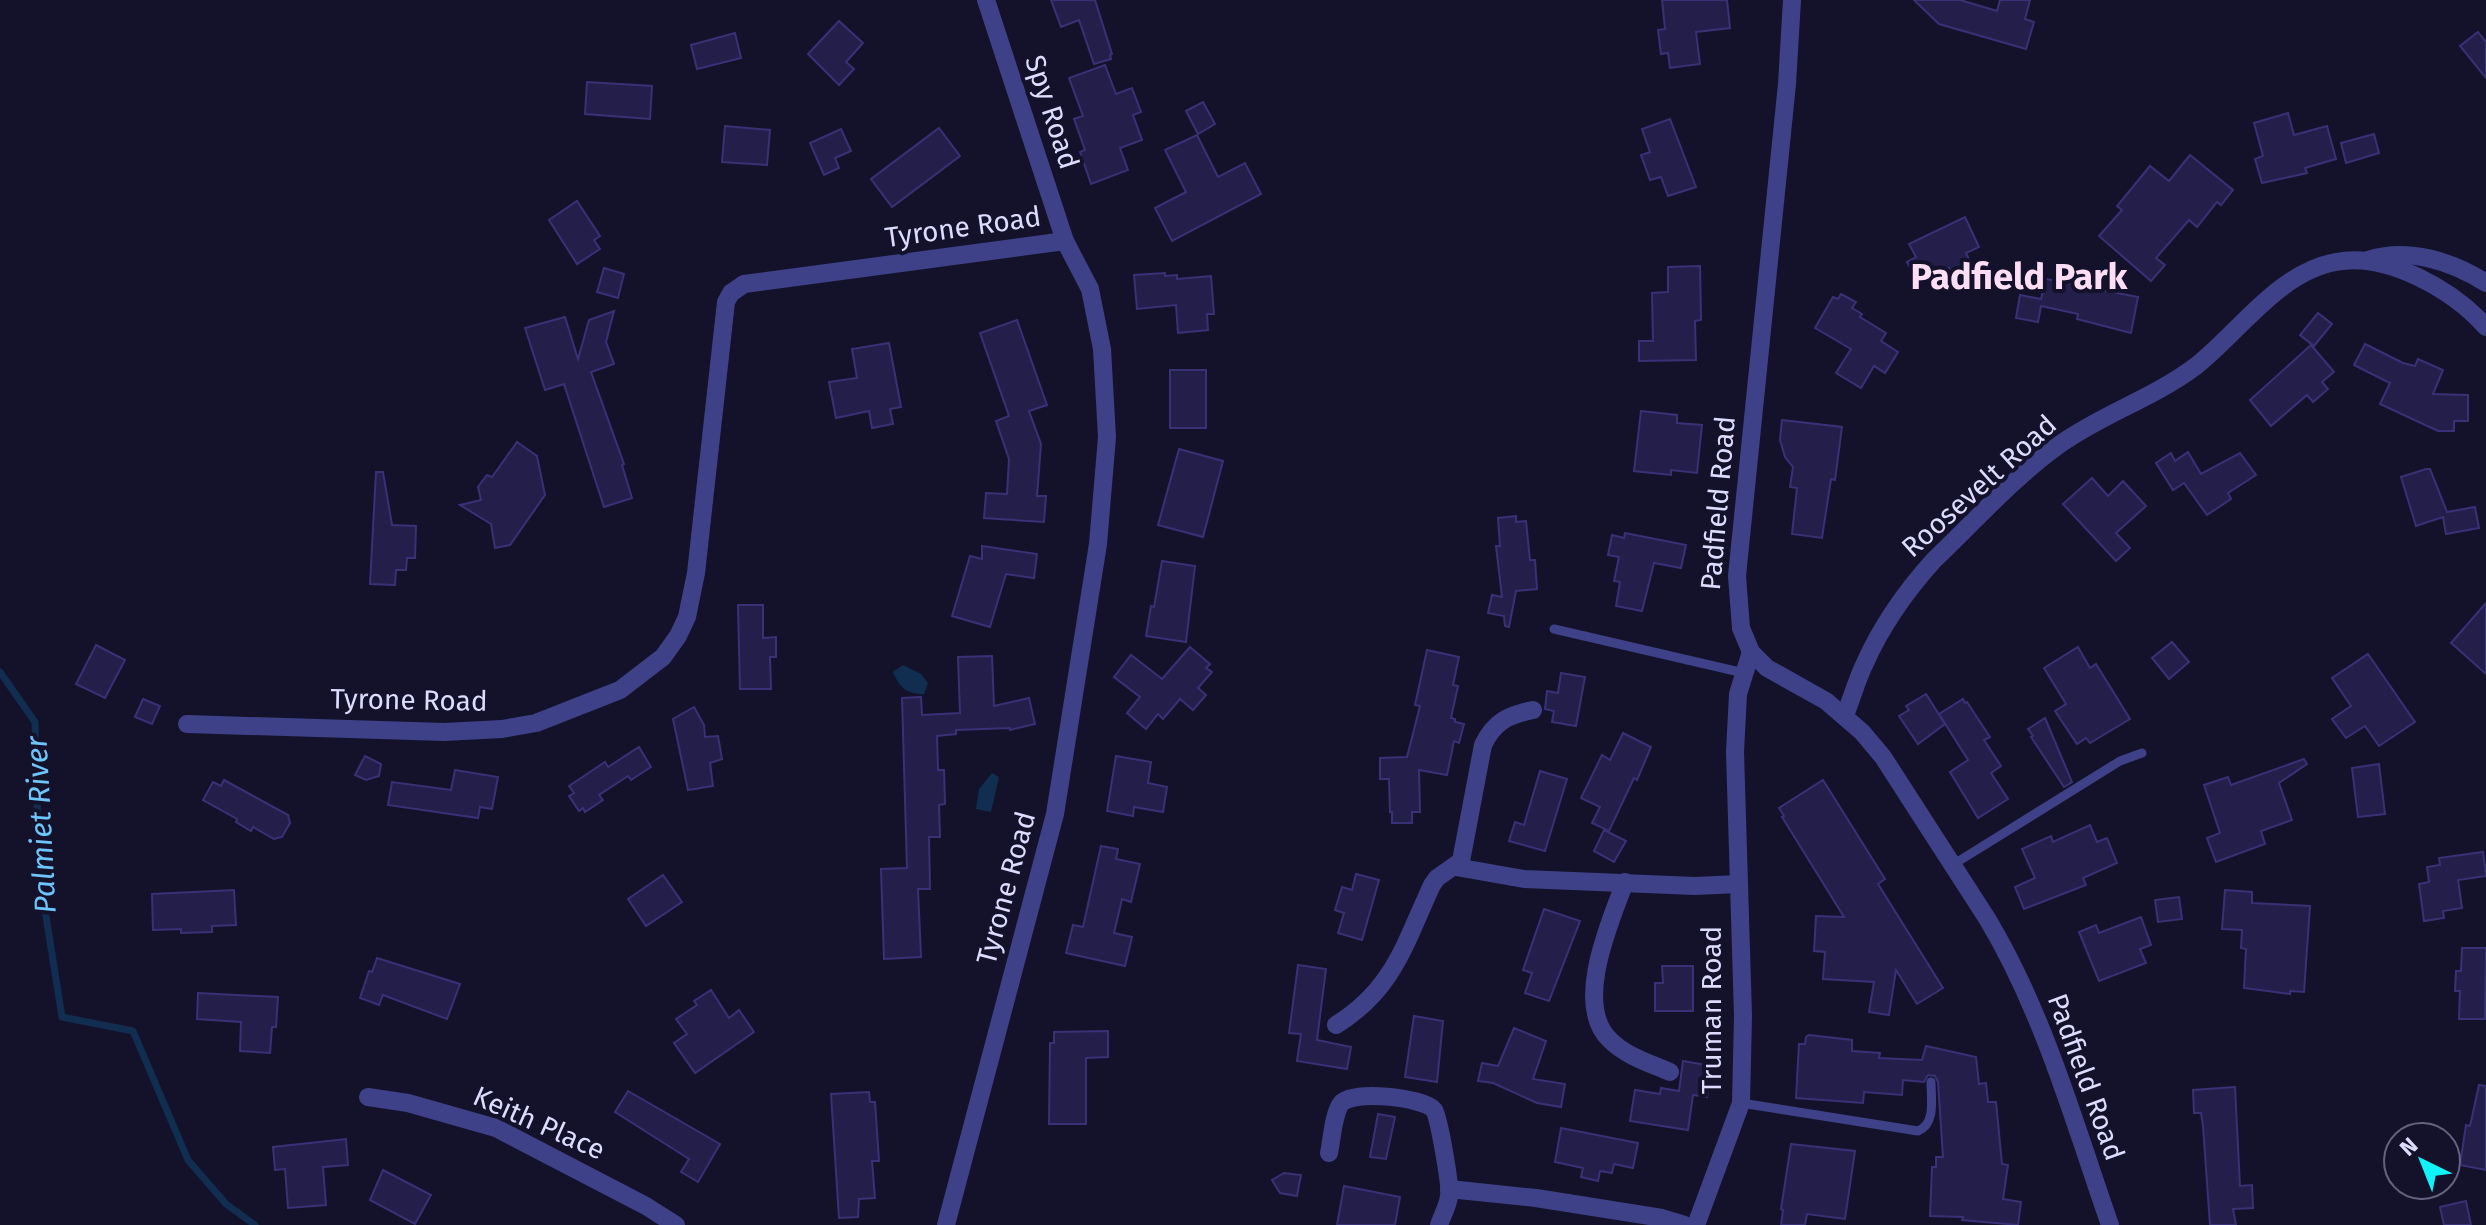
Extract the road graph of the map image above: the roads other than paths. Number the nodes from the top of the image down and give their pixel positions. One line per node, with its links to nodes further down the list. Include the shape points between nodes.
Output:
1 (986, 0): 3 (street, Spy Road)
2 (1792, 0): 8 (street, Padfield Road, via 1737,576 1741,628)
3 (1065, 241): 12 (street, Tyrone Road, via 744,284 731,293 687,617 663,657 620,690 536,723 502,729); 26 (street, Tyrone Road, via 1090,289 1102,349 1107,437 1098,544 1055,814)
4 (2368, 260): 5 (street, Roosevelt Road, via 2396,253 2430,258); 6 (street, Roosevelt Road, via 2454,297); 11 (street, Roosevelt Road, via 2311,269 2164,389 2059,444 1917,579 1873,645)
5 (2486, 283)
6 (2486, 327)
7 (1554, 629): 9 (lane)
8 (1751, 652): 9 (street, Truman Road); 11 (street, Padfield Road, via 1780,677)
9 (1744, 673): 17 (street, Truman Road, via 1735,752)
10 (1533, 710): 15 (street, via 1502,719 1488,734 1464,853)
11 (1845, 715): 14 (street, Padfield Road, via 1883,757)
12 (187, 724)
13 (2142, 753): 14 (lane, via 2120,761)
14 (1954, 864): 30 (street, Padfield Road, via 2021,980)
15 (1456, 867): 16 (street, Truman Road, via 1524,879); 18 (street, via 1432,885 1400,961 1354,1014)
16 (1625, 882): 17 (street, Truman Road); 19 (street, Truman Road, via 1603,942 1596,1014 1601,1029 1618,1046)
17 (1739, 884): 22 (street, Truman Road)
18 (1336, 1025)
19 (1670, 1072)
20 (1931, 1082): 22 (lane, via 1929,1123 1922,1131)
21 (368, 1097): 25 (street, Keith Place, via 496,1128)
22 (1741, 1103): 29 (street, Truman Road)
23 (1329, 1153): 24 (street, via 1340,1105 1349,1097 1425,1104 1435,1111)
24 (1449, 1189): 27 (street); 28 (street, via 1536,1198)
25 (676, 1225)
26 (946, 1225)
27 (1439, 1225)
28 (1685, 1225)
29 (1696, 1225)
30 (2110, 1225)

